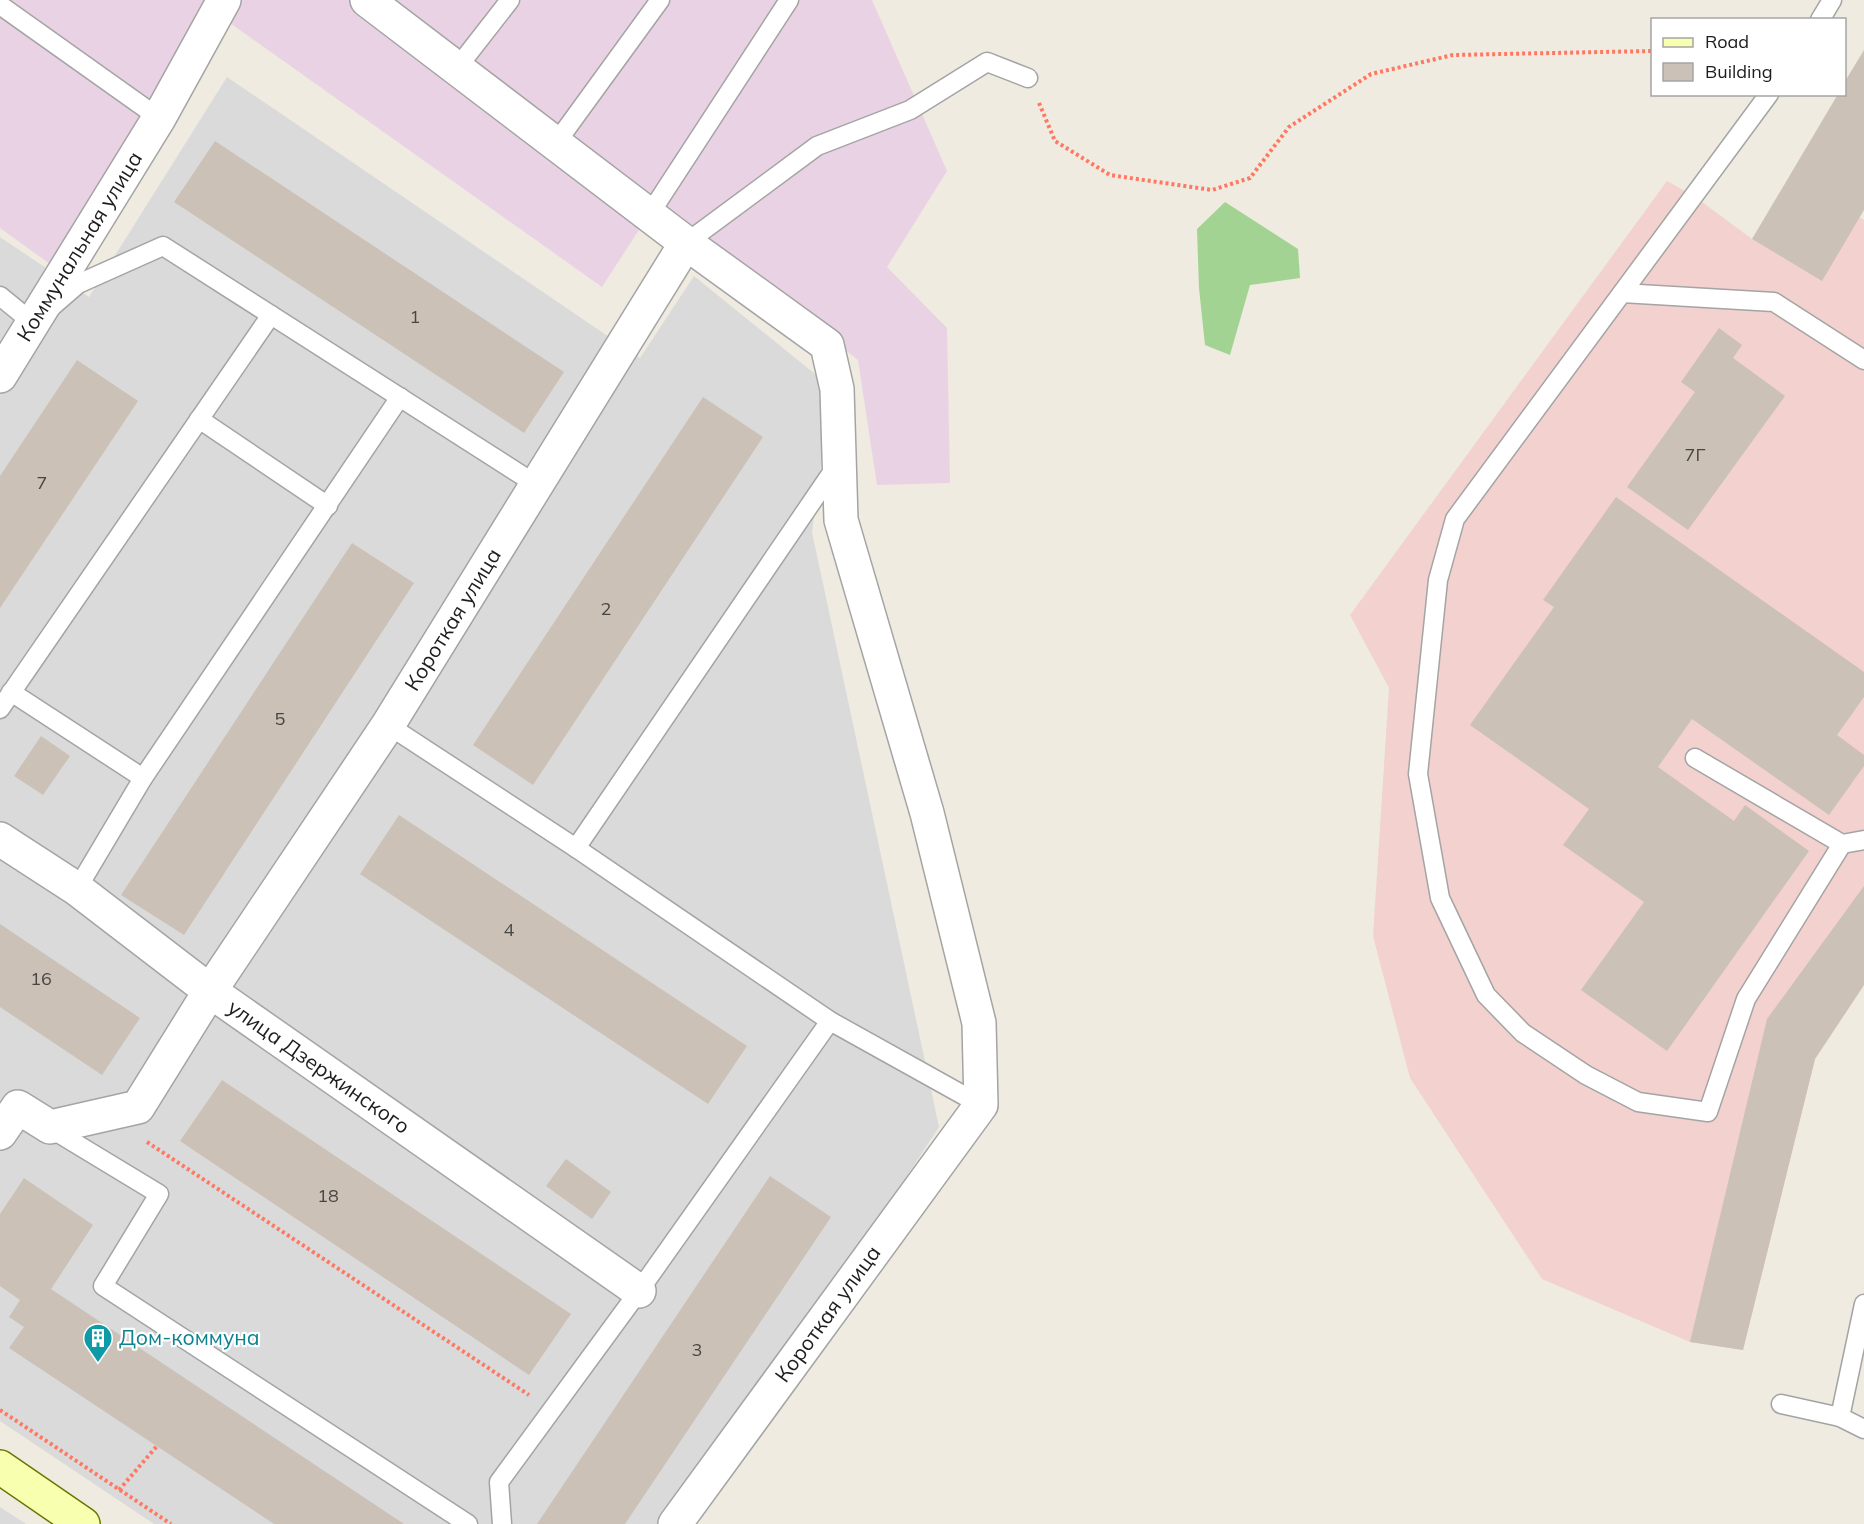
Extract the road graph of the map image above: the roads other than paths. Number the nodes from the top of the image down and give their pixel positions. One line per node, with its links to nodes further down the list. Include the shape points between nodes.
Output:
1 (224, 0): 12 (street, Коммунальная улица)
2 (369, 0): 9 (street)
3 (510, 0): 9 (lane)
4 (660, 0): 13 (lane)
5 (789, 0): 14 (lane)
6 (1832, 0): 8 (lane)
7 (0, 6): 12 (lane)
8 (1821, 18)
9 (457, 68): 13 (street)
10 (1028, 78): 15 (lane, via 987,62 910,110 817,146)
11 (1768, 96): 16 (lane)
12 (159, 118): 19 (street, Коммунальная улица)
13 (556, 143): 14 (street)
14 (649, 215): 15 (street)
15 (687, 243): 24 (street, via 827,345 837,389); 25 (street, Короткая улица)
16 (1622, 293): 20 (lane, via 1774,302); 34 (lane, via 1455,519 1438,580 1418,774 1440,898 1486,995 1523,1033 1586,1075 1638,1102 1708,1112 1746,999)
17 (0, 296): 19 (lane)
18 (271, 315): 19 (lane, via 163,246 78,284); 22 (lane); 23 (lane)
19 (33, 323): 21 (street, Коммунальная улица)
20 (1864, 360)
21 (0, 376)
22 (400, 397): 25 (lane); 26 (lane)
23 (199, 419): 26 (lane); 27 (lane)
24 (840, 461): 35 (lane); 40 (street, via 841,520 927,813 978,1023)
25 (537, 485): 29 (street, Короткая улица)
26 (328, 506): 31 (lane)
27 (11, 692): 28 (lane); 31 (lane)
28 (0, 709)
29 (388, 725): 35 (lane); 37 (street, Короткая улица)
30 (1695, 758): 34 (lane)
31 (143, 778): 36 (lane)
32 (0, 839): 36 (street, улица Дзержинского)
33 (1864, 840): 34 (lane)
34 (1842, 844)
35 (576, 848): 38 (lane)
36 (77, 889): 37 (street, улица Дзержинского)
37 (210, 991): 41 (street, Короткая улица, via 138,1107); 43 (street, улица Дзержинского)
38 (830, 1021): 40 (lane); 43 (lane)
39 (9, 1101): 41 (street); 42 (street)
40 (981, 1105): 52 (street, Короткая улица)
41 (50, 1127): 50 (lane, via 159,1194 103,1286)
42 (0, 1133)
43 (639, 1291): 51 (lane, via 499,1482)
44 (1864, 1304): 46 (lane)
45 (1781, 1404): 46 (lane)
46 (1840, 1417): 47 (lane)
47 (1864, 1429)
48 (0, 1467): 49 (street)
49 (83, 1524)
50 (468, 1524)
51 (502, 1524)
52 (675, 1524)

